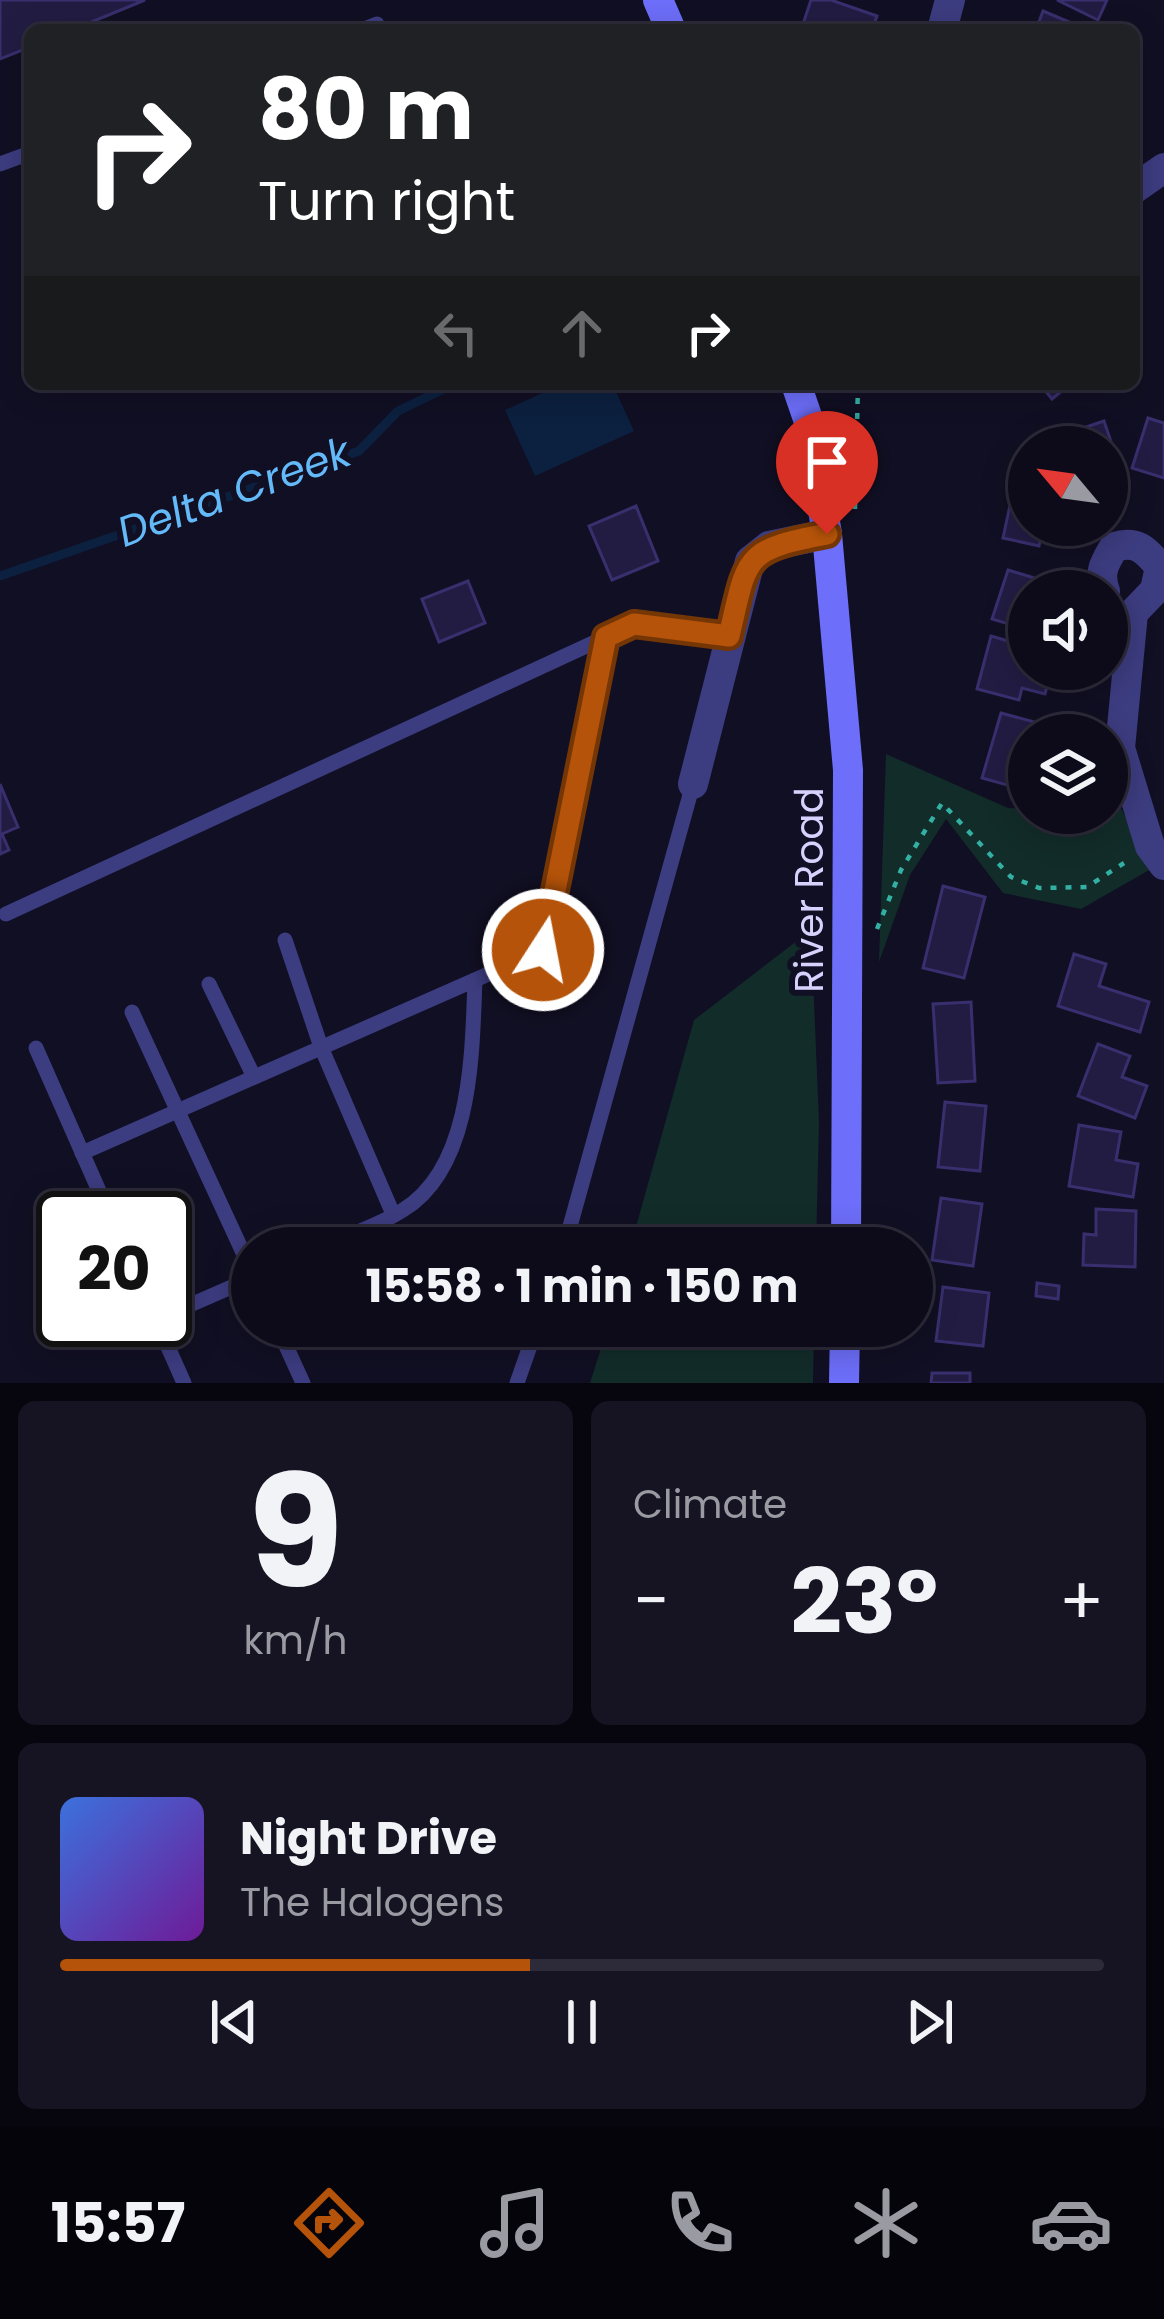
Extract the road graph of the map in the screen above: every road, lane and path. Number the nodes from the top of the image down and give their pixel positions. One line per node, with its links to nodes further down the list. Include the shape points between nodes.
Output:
1 (798, 390): 4 (street, River Road)
2 (858, 390): 3 (path)
3 (854, 471)
4 (827, 534): 5 (street, via 769,546 750,561); 26 (street, River Road, via 848,770)
5 (729, 636): 6 (lane, via 634,624); 8 (street)
6 (606, 637): 11 (lane); 14 (lane, via 543,950)
7 (1118, 690): 9 (street, via 1120,748 1150,846)
8 (693, 784): 25 (lane)
9 (1164, 865)
10 (1119, 867): 13 (path, via 1088,887 1039,888 1011,877 942,803 901,870)
11 (6, 914)
12 (285, 940): 17 (lane)
13 (872, 940)
14 (475, 980): 17 (lane); 23 (lane, via 471,1083 442,1173)
15 (209, 983): 19 (lane)
16 (132, 1012): 20 (lane)
17 (321, 1047): 19 (lane); 23 (lane)
18 (36, 1048): 21 (lane)
19 (254, 1077): 20 (lane)
20 (178, 1111): 21 (lane); 27 (lane)
21 (82, 1153): 22 (lane)
22 (99, 1191)
23 (393, 1214): 24 (lane)
24 (364, 1227)
25 (570, 1227)
26 (847, 1227)
27 (231, 1228)
28 (231, 1285): 29 (lane)
29 (192, 1303)
30 (168, 1347): 34 (lane)
31 (287, 1347): 35 (lane)
32 (530, 1347): 36 (lane)
33 (845, 1347): 37 (street)
34 (184, 1383)
35 (303, 1383)
36 (517, 1383)
37 (844, 1383)

